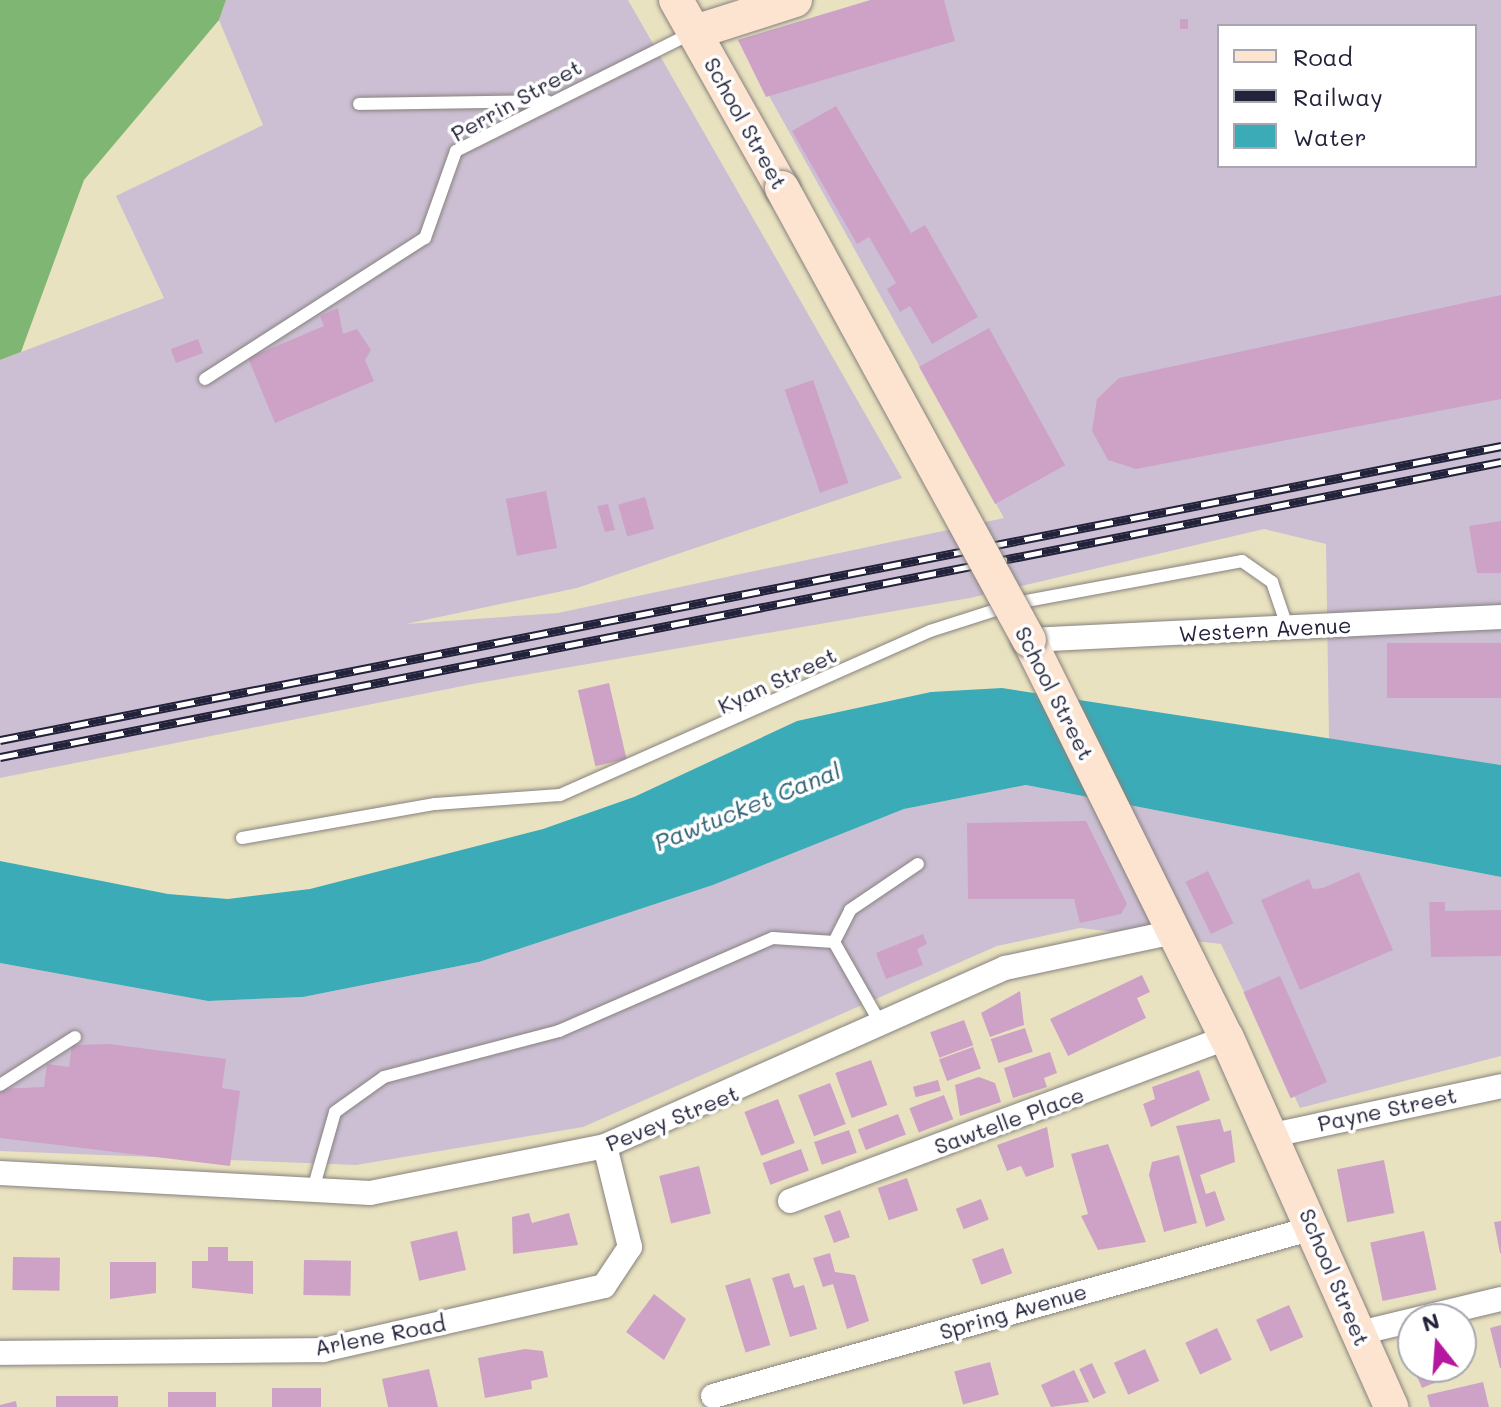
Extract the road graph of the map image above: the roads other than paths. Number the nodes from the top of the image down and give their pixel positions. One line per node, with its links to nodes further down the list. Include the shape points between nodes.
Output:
1 (676, 0): 3 (main road, School Street)
2 (795, 0): 3 (main road)
3 (695, 32): 4 (lane, Perrin Street); 9 (main road, School Street, bridge)
4 (551, 101): 5 (lane); 6 (lane, Perrin Street, via 456,151 425,238)
5 (359, 104)
6 (205, 379)
7 (1501, 617): 8 (street, Western Avenue)
8 (1288, 629): 9 (street, Western Avenue); 10 (lane, Kyan Street, via 1272,582 1242,561 1036,599 930,631 560,795 450,802)
9 (1029, 640): 12 (main road, School Street)
10 (242, 838)
11 (918, 864): 13 (lane, via 850,910)
12 (1175, 932): 14 (street, Pevey Street, via 1018,964); 16 (main road, School Street)
13 (834, 942): 14 (lane); 22 (lane, via 773,938 559,1031 384,1077 335,1112)
14 (882, 1026): 20 (street, Pevey Street)
15 (75, 1037): 17 (lane)
16 (1227, 1038): 19 (main road, School Street); 23 (street, Sawtelle Place)
17 (0, 1085)
18 (1501, 1086): 19 (street, Payne Street)
19 (1273, 1135): 24 (main road, School Street)
20 (605, 1146): 22 (street, Pevey Street, via 370,1193); 27 (street, Arlene Road, via 630,1247 604,1286 323,1350)
21 (0, 1173): 22 (street, Pevey Street)
22 (312, 1193)
23 (790, 1201)
24 (1313, 1228): 26 (main road, School Street); 28 (street, Spring Avenue)
25 (1501, 1299): 26 (street)
26 (1359, 1333): 29 (main road, School Street)
27 (0, 1353)
28 (713, 1396)
29 (1391, 1407)

